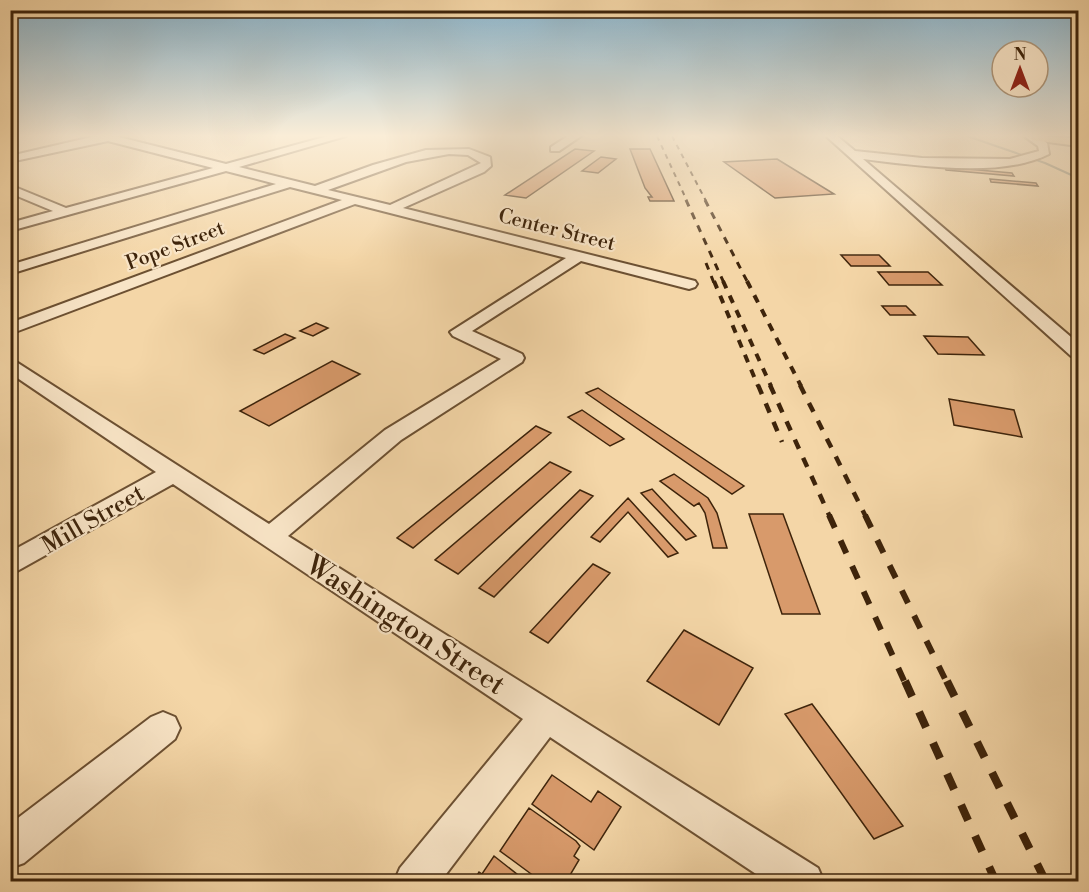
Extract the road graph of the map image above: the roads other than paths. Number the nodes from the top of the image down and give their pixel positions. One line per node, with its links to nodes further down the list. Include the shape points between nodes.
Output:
1 (191, 178): 11 (street)
2 (266, 178): 6 (street, Center Street)
3 (353, 178): 8 (street)
4 (463, 178): 10 (street)
5 (880, 178): 17 (street)
6 (288, 183): 8 (street, Center Street); 14 (street)
7 (10, 188): 11 (street)
8 (316, 190): 9 (street, Center Street)
9 (354, 200): 10 (street, Center Street); 16 (street, Pope Street)
10 (391, 209): 13 (street, Center Street)
11 (66, 212): 12 (street)
12 (10, 227)
13 (579, 256): 15 (street, Center Street); 20 (street, via 459,332 515,358 393,435)
14 (10, 270)
15 (689, 284)
16 (10, 329)
17 (1078, 352)
18 (10, 364): 19 (street, Washington Street)
19 (175, 472): 20 (street, Washington Street); 21 (street, Mill Street)
20 (270, 537): 22 (street, Washington Street)
21 (10, 565)
22 (547, 715): 25 (street); 26 (street, Washington Street)
23 (163, 728): 24 (street)
24 (10, 849)
25 (414, 882)
26 (804, 882)

